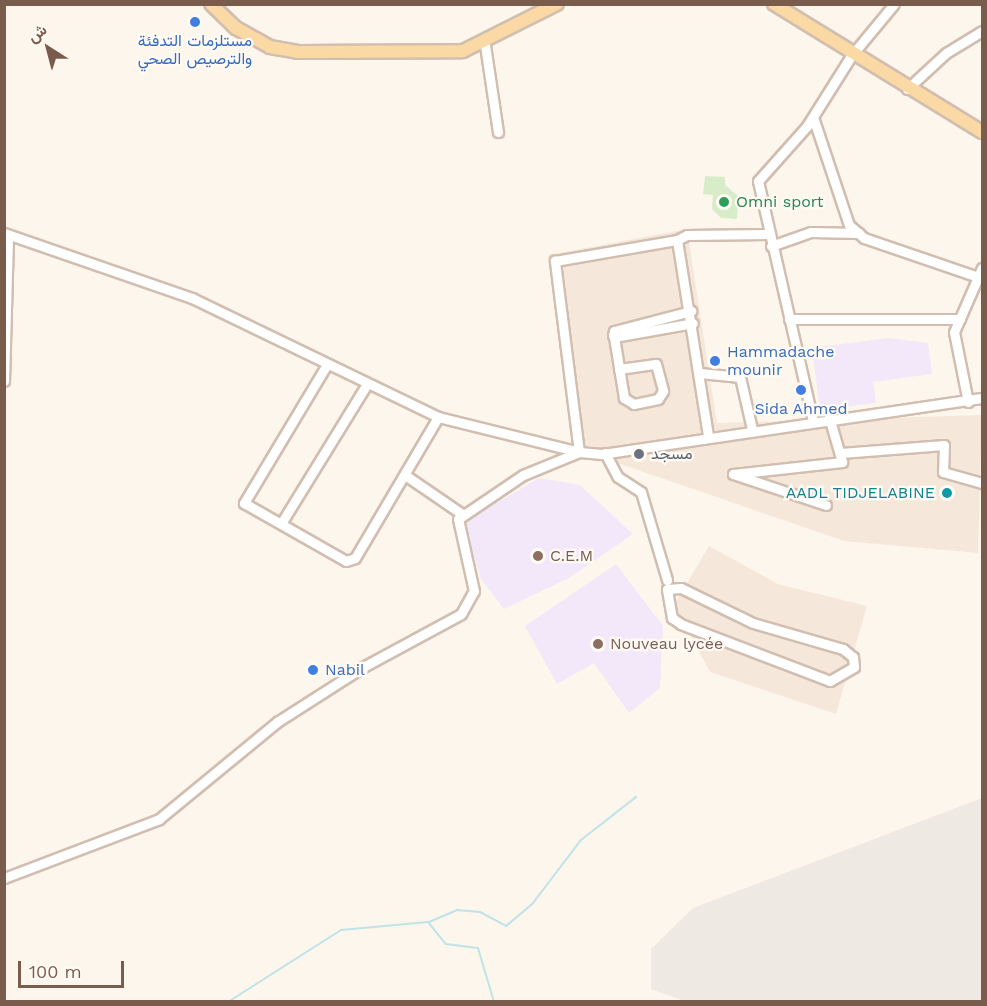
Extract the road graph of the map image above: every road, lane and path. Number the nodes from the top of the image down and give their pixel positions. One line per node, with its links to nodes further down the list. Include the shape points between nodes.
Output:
1 (211, 4): 6 (main road, via 236,28 270,47 297,52 464,51)
2 (557, 4): 6 (main road)
3 (774, 4): 7 (main road)
4 (894, 4): 7 (street)
5 (982, 31): 8 (street, via 946,53)
6 (485, 45): 10 (street)
7 (851, 56): 8 (main road); 9 (street)
8 (907, 89): 11 (main road)
9 (813, 117): 12 (street, via 849,225); 14 (street, via 758,181)
10 (498, 132)
11 (982, 132)
12 (858, 233): 16 (street, via 811,232); 17 (street)
13 (6, 234): 23 (street, via 192,298); 26 (street)
14 (768, 234): 15 (street, via 687,235); 16 (street)
15 (677, 240): 18 (street); 35 (street, via 555,261)
16 (771, 246): 19 (street)
17 (980, 272): 20 (street)
18 (691, 311): 21 (street); 22 (street, via 617,327)
19 (789, 319): 20 (street); 32 (street)
20 (960, 319): 29 (street, via 954,332)
21 (693, 323): 22 (street); 25 (street)
22 (614, 337): 24 (street)
23 (326, 366): 27 (street); 42 (street, via 244,498 248,506)
24 (619, 369): 24 (street, via 627,403 662,396 656,364)
25 (700, 373): 33 (street, via 740,377); 34 (street)
26 (4, 381)
27 (367, 384): 30 (street); 42 (street)
28 (982, 398): 29 (street)
29 (968, 402): 31 (street)
30 (438, 417): 35 (street); 38 (street)
31 (829, 417): 32 (street); 37 (street)
32 (813, 422): 33 (street)
33 (752, 429): 34 (street)
34 (708, 435): 36 (street)
35 (579, 452): 36 (street); 41 (street, via 523,475)
36 (605, 453): 43 (street, via 618,477 640,492)
37 (841, 453): 39 (street, via 944,445 943,472); 40 (street, via 842,462 732,474)
38 (405, 474): 41 (street); 42 (street, via 351,561)
39 (982, 483)
40 (826, 505)
41 (462, 514): 44 (street, via 457,525 474,591 461,614 363,667 277,722 159,819)
42 (282, 522)
43 (667, 585): 43 (street, via 672,618 681,624 830,681 854,667 854,657 843,649 753,623)
44 (4, 878)

